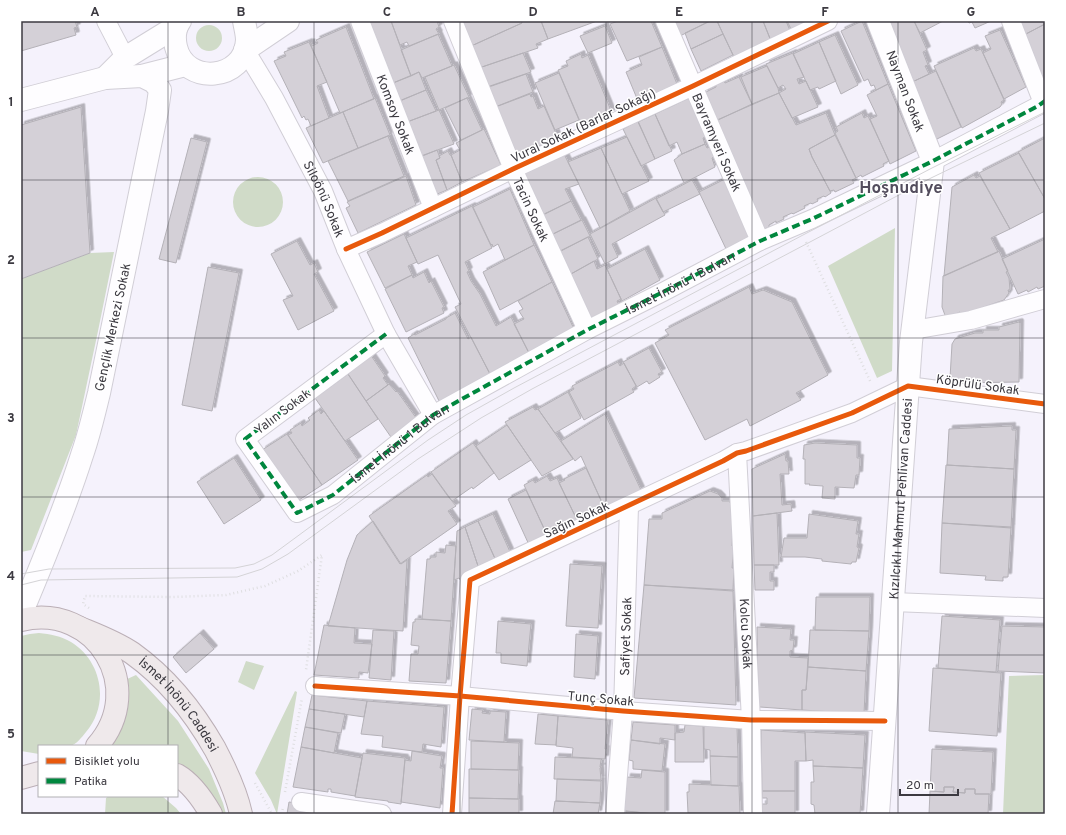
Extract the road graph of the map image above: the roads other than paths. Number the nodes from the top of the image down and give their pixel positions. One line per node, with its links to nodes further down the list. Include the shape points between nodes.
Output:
1 (106, 21): 12 (street)
2 (244, 21): 11 (main road, via 247,39)
3 (288, 21): 11 (main road)
4 (360, 21): 20 (street, Komsoy Sokak)
5 (453, 21): 19 (street, Tacin Sokak)
6 (665, 21): 15 (street, Bayramyeri Sokak)
7 (828, 21): 15 (street, Vural Sokak (Barlar Sokağı))
8 (878, 21): 18 (main road, Nayman Sokak)
9 (1010, 21): 17 (street)
10 (177, 27): 12 (main road); 13 (main road, via 179,57)
11 (245, 50): 13 (main road, via 231,69 220,73 196,71); 22 (street, Siloönü Sokak, via 274,98 323,191)
12 (125, 58): 14 (main road)
13 (170, 75): 14 (main road, via 154,82 142,76); 35 (main road, Gençlik Merkezi Sokak, via 157,111 100,386 83,454)
14 (105, 78): 16 (main road)
15 (693, 86): 19 (street, Vural Sokak (Barlar Sokağı)); 21 (street, Bayramyeri Sokak)
16 (21, 100)
17 (1044, 102): 18 (street, İsmet İnönü 1 Bulvarı)
18 (933, 161): 21 (street, İsmet İnönü 1 Bulvarı); 25 (main road, Kızılcıklı Mahmut Pehlivan Caddesi)
19 (514, 169): 20 (street, Vural Sokak (Barlar Sokağı)); 24 (street, Tacin Sokak)
20 (433, 208): 22 (street, Vural Sokak (Barlar Sokağı))
21 (760, 241): 24 (street, İsmet İnönü 1 Bulvarı)
22 (346, 249): 26 (street, Siloönü Sokak)
23 (1045, 299): 25 (street, via 971,320)
24 (587, 330): 29 (street, İsmet İnönü 1 Bulvarı)
25 (912, 330): 27 (main road, Kızılcıklı Mahmut Pehlivan Caddesi)
26 (386, 334): 29 (street, Siloönü Sokak); 31 (street, Yalın Sokak, via 245,439 297,513)
27 (908, 386): 28 (street, Köprülü Sokak); 30 (street, Sağın Sokak, via 852,413); 33 (main road, Kızılcıklı Mahmut Pehlivan Caddesi)
28 (1045, 404)
29 (432, 415): 31 (street, İsmet İnönü 1 Bulvarı)
30 (737, 453): 32 (street, Sağın Sokak); 41 (street, Kolcu Sokak)
31 (333, 494)
32 (629, 506): 39 (street, Sağın Sokak, via 470,580); 40 (street, Safiyet Sokak)
33 (893, 602): 34 (street); 42 (main road, Kızılcıklı Mahmut Pehlivan Caddesi)
34 (1045, 608)
35 (21, 614)
36 (21, 620): 37 (main road, via 50,618)
37 (80, 628): 43 (main road, via 100,644 107,655 113,666 118,692 114,718); 51 (main road, İsmet İnönü Caddesi, via 131,652 180,697 225,767 238,798)
38 (309, 689): 39 (street, Tunç Sokak)
39 (460, 696): 40 (street, Tunç Sokak); 53 (street, Sağın Sokak)
40 (623, 711): 41 (street, Tunç Sokak); 54 (street, Safiyet Sokak)
41 (751, 720): 42 (street, Tunç Sokak); 55 (street, Kolcu Sokak)
42 (885, 721): 56 (main road, Kızılcıklı Mahmut Pehlivan Caddesi)
43 (98, 745)
44 (21, 769): 45 (main road)
45 (38, 772)
46 (38, 772): 48 (main road)
47 (178, 776): 50 (main road, via 196,792)
48 (21, 778)
49 (292, 801): 52 (street)
50 (211, 814)
51 (241, 814)
52 (382, 814)
53 (452, 814)
54 (615, 814)
55 (753, 814)
56 (878, 814)

